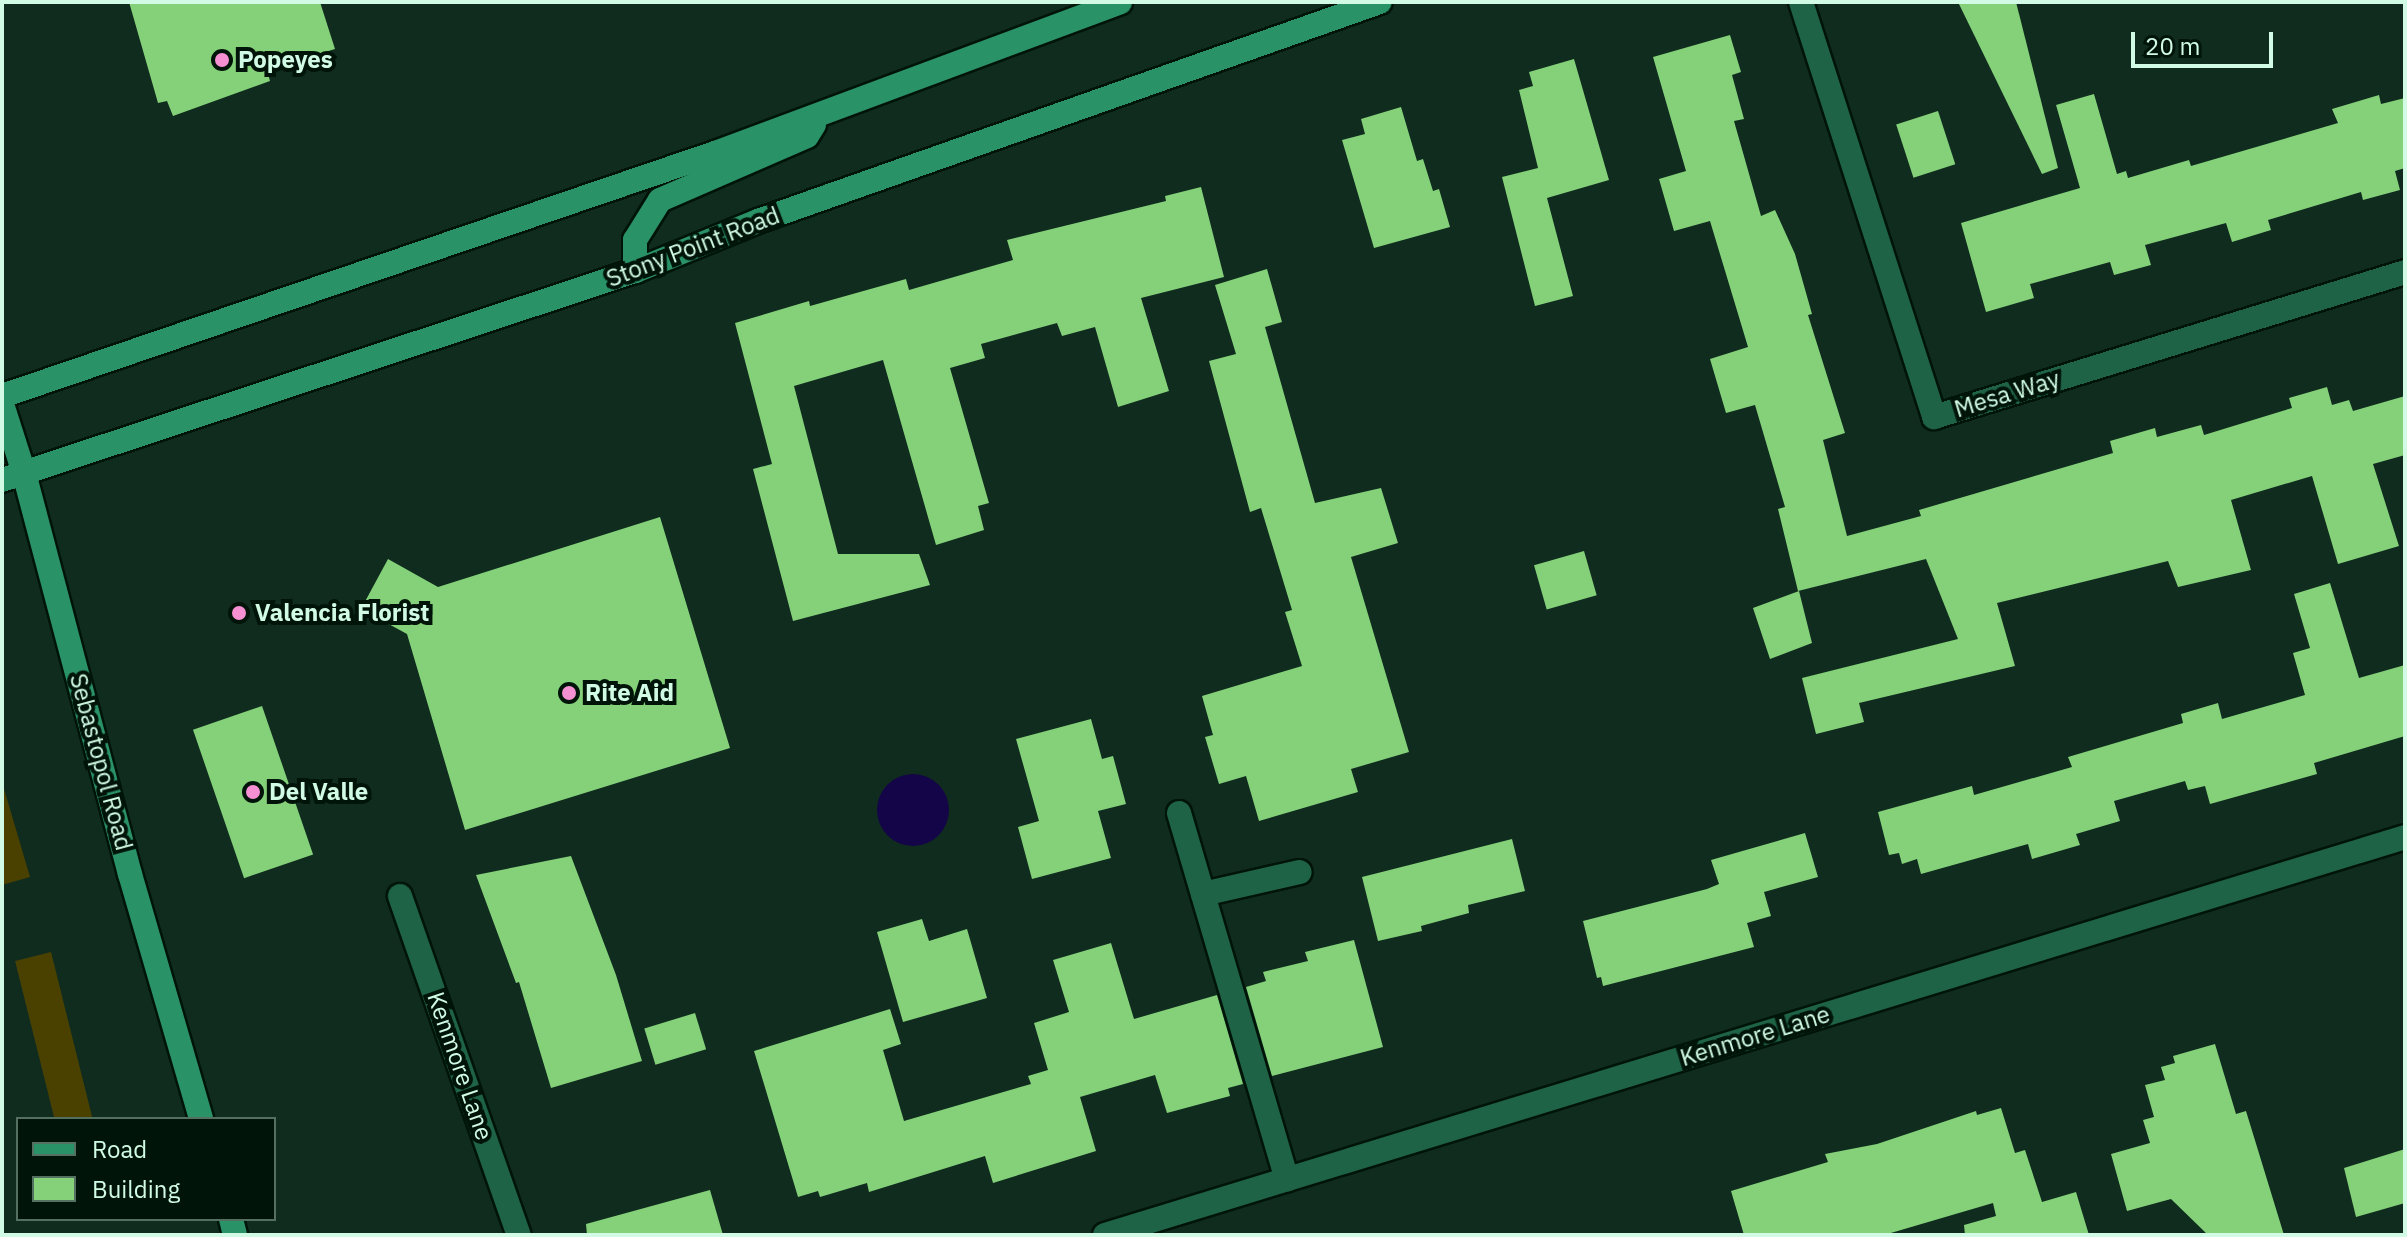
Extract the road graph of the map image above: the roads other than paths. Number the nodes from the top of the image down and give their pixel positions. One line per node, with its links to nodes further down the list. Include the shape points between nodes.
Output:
1 (1120, 2): 4 (main road)
2 (1801, 2): 6 (street, Mesa Way, via 1934,417)
3 (1368, 4): 5 (main road, Stony Point Road, via 758,221)
4 (822, 113): 5 (main road, via 807,136 660,200 635,240); 7 (main road)
5 (635, 271): 9 (main road, Stony Point Road)
6 (2405, 272)
7 (2, 396)
8 (2, 404): 9 (main road, Sebastopol Road)
9 (13, 476): 15 (main road, Sebastopol Road)
10 (1179, 813): 13 (street)
11 (2405, 837): 16 (street, Kenmore Lane)
12 (1300, 872): 13 (street)
13 (1203, 894): 16 (street)
14 (400, 896): 17 (street, Kenmore Lane)
15 (200, 1117)
16 (1287, 1179): 18 (street, Kenmore Lane)
17 (519, 1235)
18 (1105, 1235)

